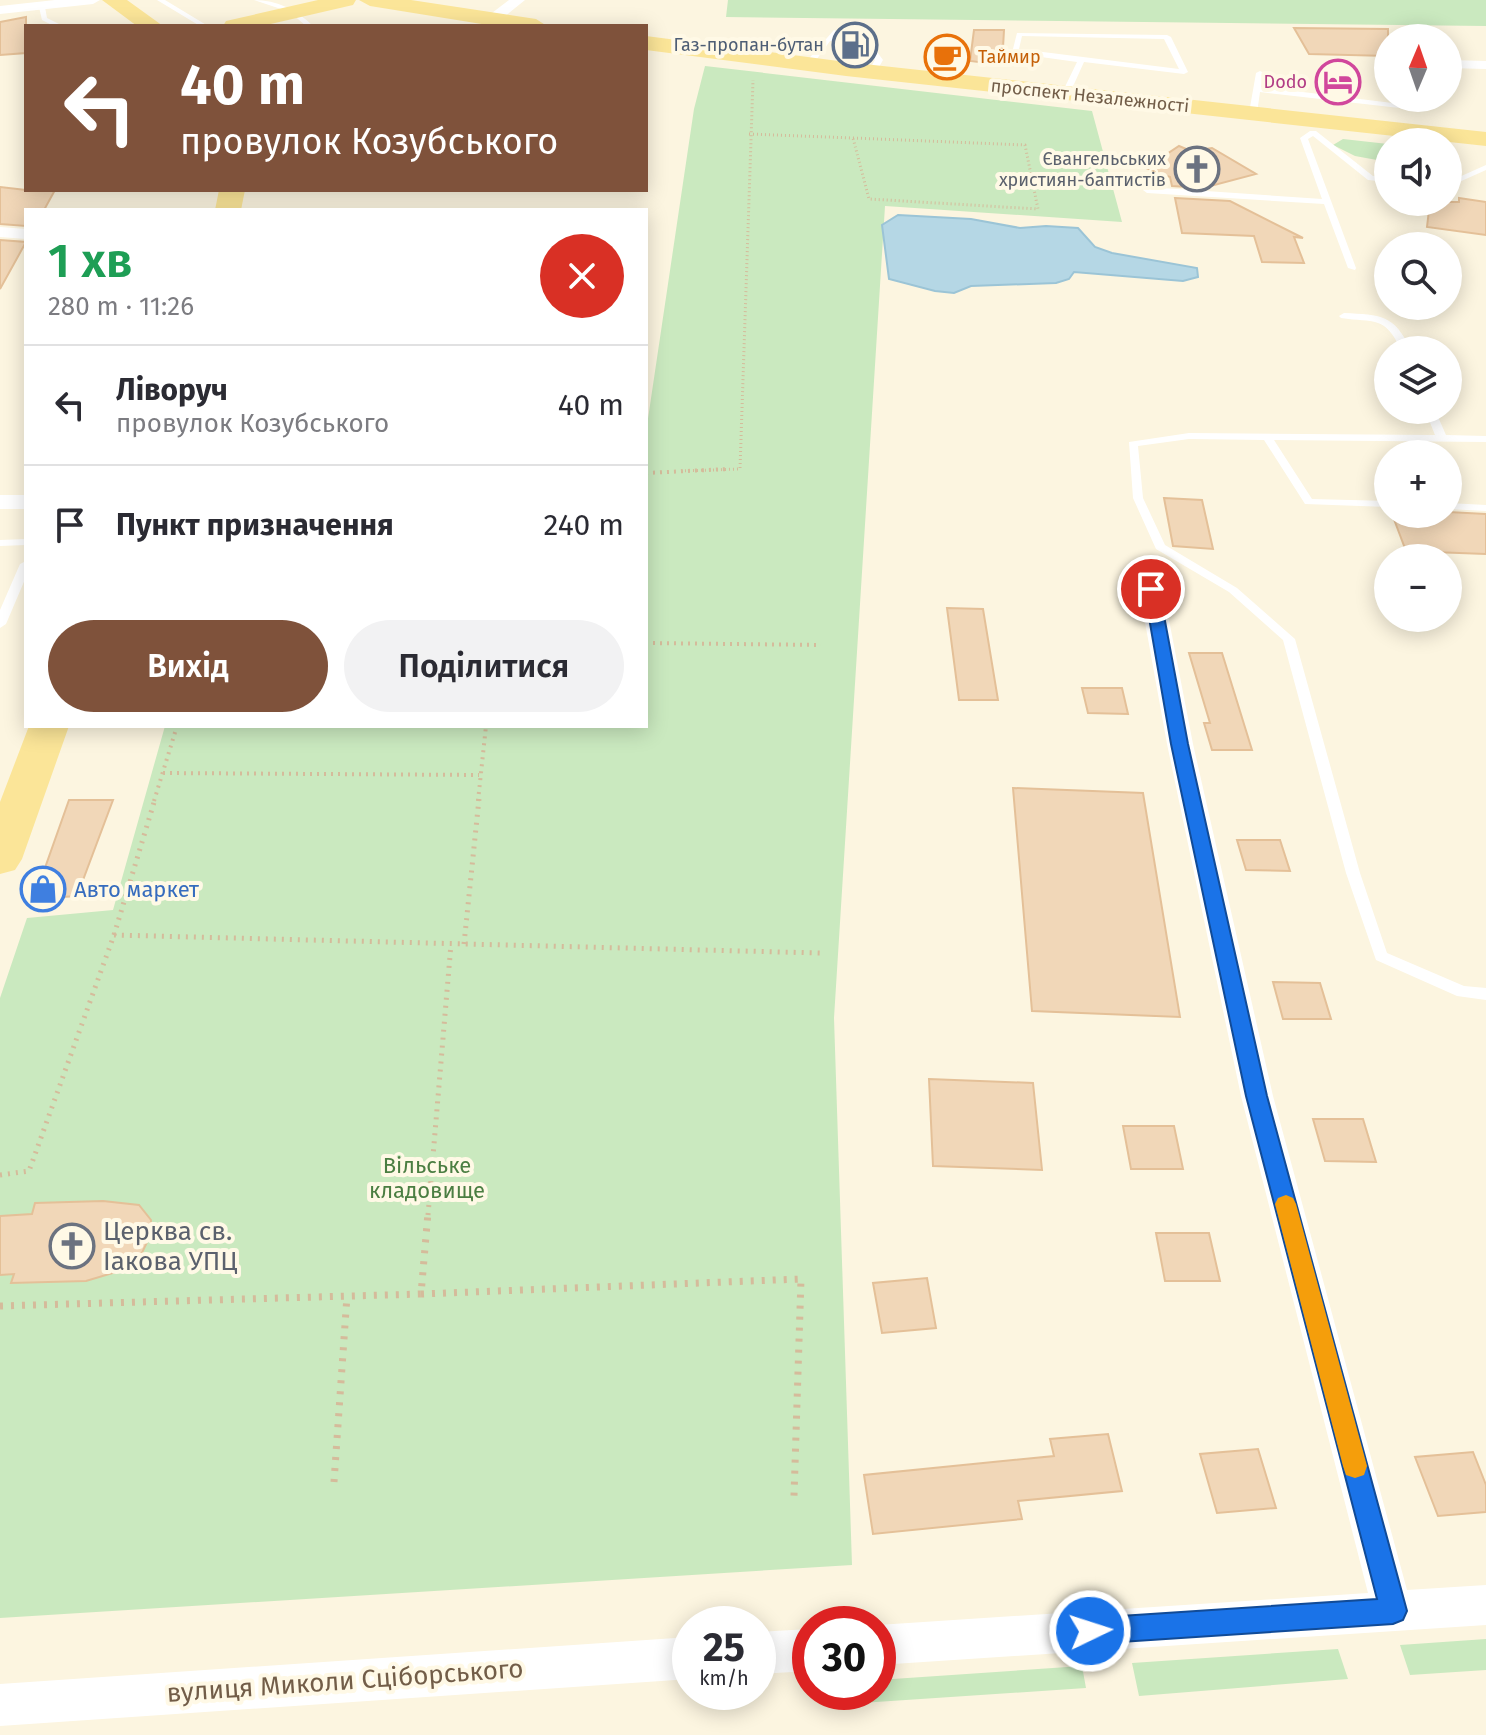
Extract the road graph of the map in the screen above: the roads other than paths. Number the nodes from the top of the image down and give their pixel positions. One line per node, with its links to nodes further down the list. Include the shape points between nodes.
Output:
1 (93, 0): 10 (street)
2 (113, 0): 15 (main road)
3 (129, 0): 16 (main road)
4 (177, 0): 9 (lane)
5 (257, 0): 13 (lane)
6 (345, 0): 13 (main road)
7 (370, 0): 12 (main road)
8 (518, 0): 12 (street)
9 (163, 1): 17 (lane)
10 (42, 7): 11 (street); 14 (lane, via 44,19)
11 (0, 10)
12 (493, 19): 19 (main road)
13 (303, 22): 18 (main road)
14 (55, 24)
15 (149, 24)
16 (162, 24)
17 (202, 24)
18 (268, 24)
19 (519, 24)
20 (835, 32): 21 (lane)
21 (828, 39): 25 (lane); 27 (lane, via 866,43 879,60)
22 (648, 43): 25 (main road, проспект Незалежності)
23 (1081, 60): 23 (lane, via 1110,63 1184,72 1167,37 1019,34 1015,51); 29 (lane)
24 (1462, 64): 26 (street)
25 (808, 65): 27 (main road, проспект Незалежності)
26 (1486, 65)
27 (872, 72): 29 (main road, проспект Незалежності)
28 (1260, 73): 30 (lane)
29 (1066, 93): 30 (main road, проспект Незалежності)
30 (1255, 101): 31 (lane); 32 (main road, проспект Незалежності)
31 (1374, 106)
32 (1314, 126): 33 (main road, проспект Незалежності); 35 (lane); 38 (lane, via 1304,138)
33 (1486, 139)
34 (1486, 167): 36 (lane)
35 (1374, 178)
36 (1462, 178)
37 (1147, 190): 38 (lane)
38 (1327, 202): 41 (lane)
39 (0, 232): 40 (street)
40 (24, 234)
41 (1352, 268)
42 (1344, 316): 43 (lane, via 1385,318)
43 (1400, 336)
44 (1436, 424): 46 (lane)
45 (1268, 438): 46 (lane); 50 (lane, via 1309,502); 62 (lane, via 1189,436 1133,444 1138,498 1160,547 1233,590 1289,639 1381,956 1462,992)
46 (1442, 439): 47 (lane)
47 (1486, 439)
48 (0, 502): 49 (street)
49 (24, 502)
50 (1374, 504)
51 (1462, 507): 52 (lane)
52 (1486, 508)
53 (24, 542): 54 (lane)
54 (0, 543)
55 (24, 569): 57 (lane)
56 (1151, 589): 64 (street, via 1257,1096)
57 (0, 624)
58 (29, 728): 60 (main road)
59 (48, 728): 61 (main road)
60 (0, 804)
61 (0, 859)
62 (1486, 994)
63 (1486, 1605): 64 (street)
64 (1393, 1611): 65 (street)
65 (896, 1644)
66 (672, 1659): 67 (street, вулиця Миколи Сціборського)
67 (0, 1705)

